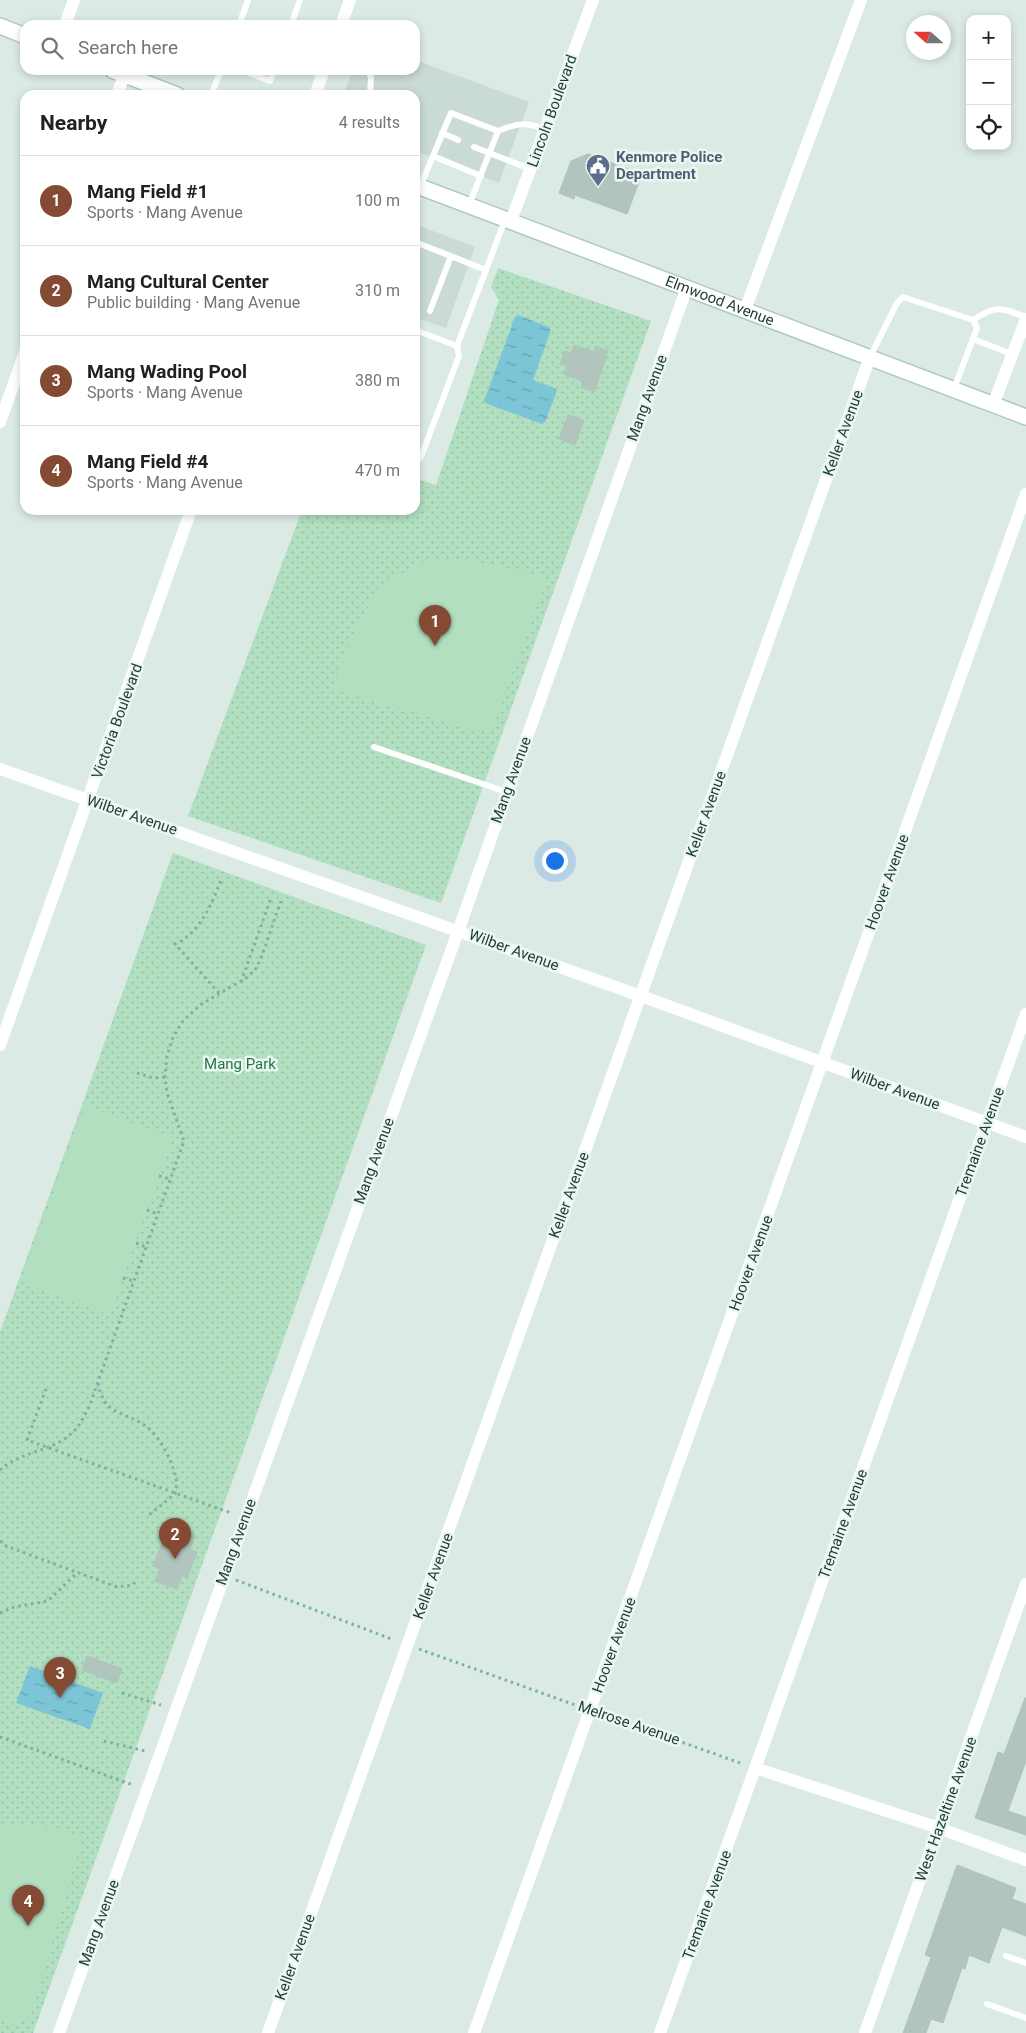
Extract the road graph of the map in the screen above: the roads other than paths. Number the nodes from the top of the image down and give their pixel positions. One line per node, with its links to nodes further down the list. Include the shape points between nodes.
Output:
1 (74, 0): 7 (street)
2 (248, 0): 8 (lane)
3 (300, 0): 9 (lane)
4 (350, 0): 10 (street)
5 (593, 0): 25 (street, Lincoln Boulevard)
6 (861, 0): 42 (street)
7 (66, 20)
8 (240, 20)
9 (293, 20)
10 (343, 20)
11 (0, 26): 12 (street)
12 (20, 34)
13 (118, 75): 20 (street)
14 (126, 75): 21 (street)
15 (219, 75): 22 (lane)
16 (255, 75): 17 (lane, via 270,81)
17 (272, 75)
18 (322, 75): 23 (street)
19 (369, 75): 24 (lane)
20 (117, 90)
21 (163, 90)
22 (213, 90)
23 (317, 90)
24 (370, 90)
25 (545, 129): 26 (lane, via 528,123); 32 (street, Lincoln Boulevard)
26 (498, 131): 27 (lane, via 450,113); 30 (lane)
27 (442, 133): 28 (lane); 31 (lane)
28 (458, 140)
29 (474, 147): 30 (lane)
30 (490, 153): 32 (lane); 33 (lane)
31 (433, 156): 33 (lane); 34 (lane)
32 (530, 168): 37 (street, Lincoln Boulevard)
33 (481, 176): 36 (lane)
34 (420, 182)
35 (420, 187): 36 (street, Elmwood Avenue)
36 (469, 205): 37 (street, Elmwood Avenue)
37 (508, 220): 40 (lane); 41 (street, Elmwood Avenue)
38 (420, 244): 39 (lane)
39 (451, 256): 40 (lane); 43 (lane)
40 (486, 270): 48 (lane)
41 (687, 288): 42 (street, Elmwood Avenue); 61 (street, Mang Avenue)
42 (745, 310): 50 (street, Elmwood Avenue)
43 (430, 311)
44 (1026, 318): 45 (lane, via 994,308); 49 (street)
45 (972, 320): 47 (lane, via 977,328); 50 (lane, via 903,297)
46 (420, 332): 48 (lane)
47 (973, 339): 49 (lane); 52 (lane)
48 (457, 346): 56 (lane, via 459,356)
49 (1012, 354): 53 (street)
50 (870, 357): 52 (street, Elmwood Avenue); 64 (street, Keller Avenue)
51 (20, 366): 55 (street)
52 (954, 389): 53 (street, Elmwood Avenue)
53 (993, 405): 54 (street, Elmwood Avenue)
54 (1026, 418)
55 (0, 422)
56 (420, 458)
57 (1026, 494): 67 (street, Hoover Avenue)
58 (190, 515): 62 (street, Victoria Boulevard)
59 (374, 747): 61 (lane)
60 (0, 769): 62 (street, Wilber Avenue)
61 (507, 793): 63 (street, Mang Avenue)
62 (89, 800): 63 (street, Wilber Avenue); 66 (street, Victoria Boulevard)
63 (458, 930): 64 (street, Wilber Avenue); 78 (street, Mang Avenue)
64 (641, 996): 67 (street, Wilber Avenue); 79 (street, Keller Avenue)
65 (1026, 1014): 68 (street, Tremaine Avenue)
66 (0, 1045)
67 (822, 1062): 68 (street, Wilber Avenue); 80 (street, Hoover Avenue)
68 (987, 1122): 69 (street, Wilber Avenue); 71 (street, Tremaine Avenue)
69 (1026, 1137)
70 (1026, 1584): 72 (street, West Hazeltine Avenue)
71 (755, 1768): 72 (street); 81 (street, Tremaine Avenue)
72 (939, 1828): 73 (street); 82 (street, West Hazeltine Avenue)
73 (1026, 1860)
74 (1006, 1956): 75 (lane)
75 (1026, 1963)
76 (987, 2004): 77 (lane)
77 (1026, 2018)
78 (59, 2033)
79 (268, 2033)
80 (474, 2033)
81 (660, 2033)
82 (865, 2033)

